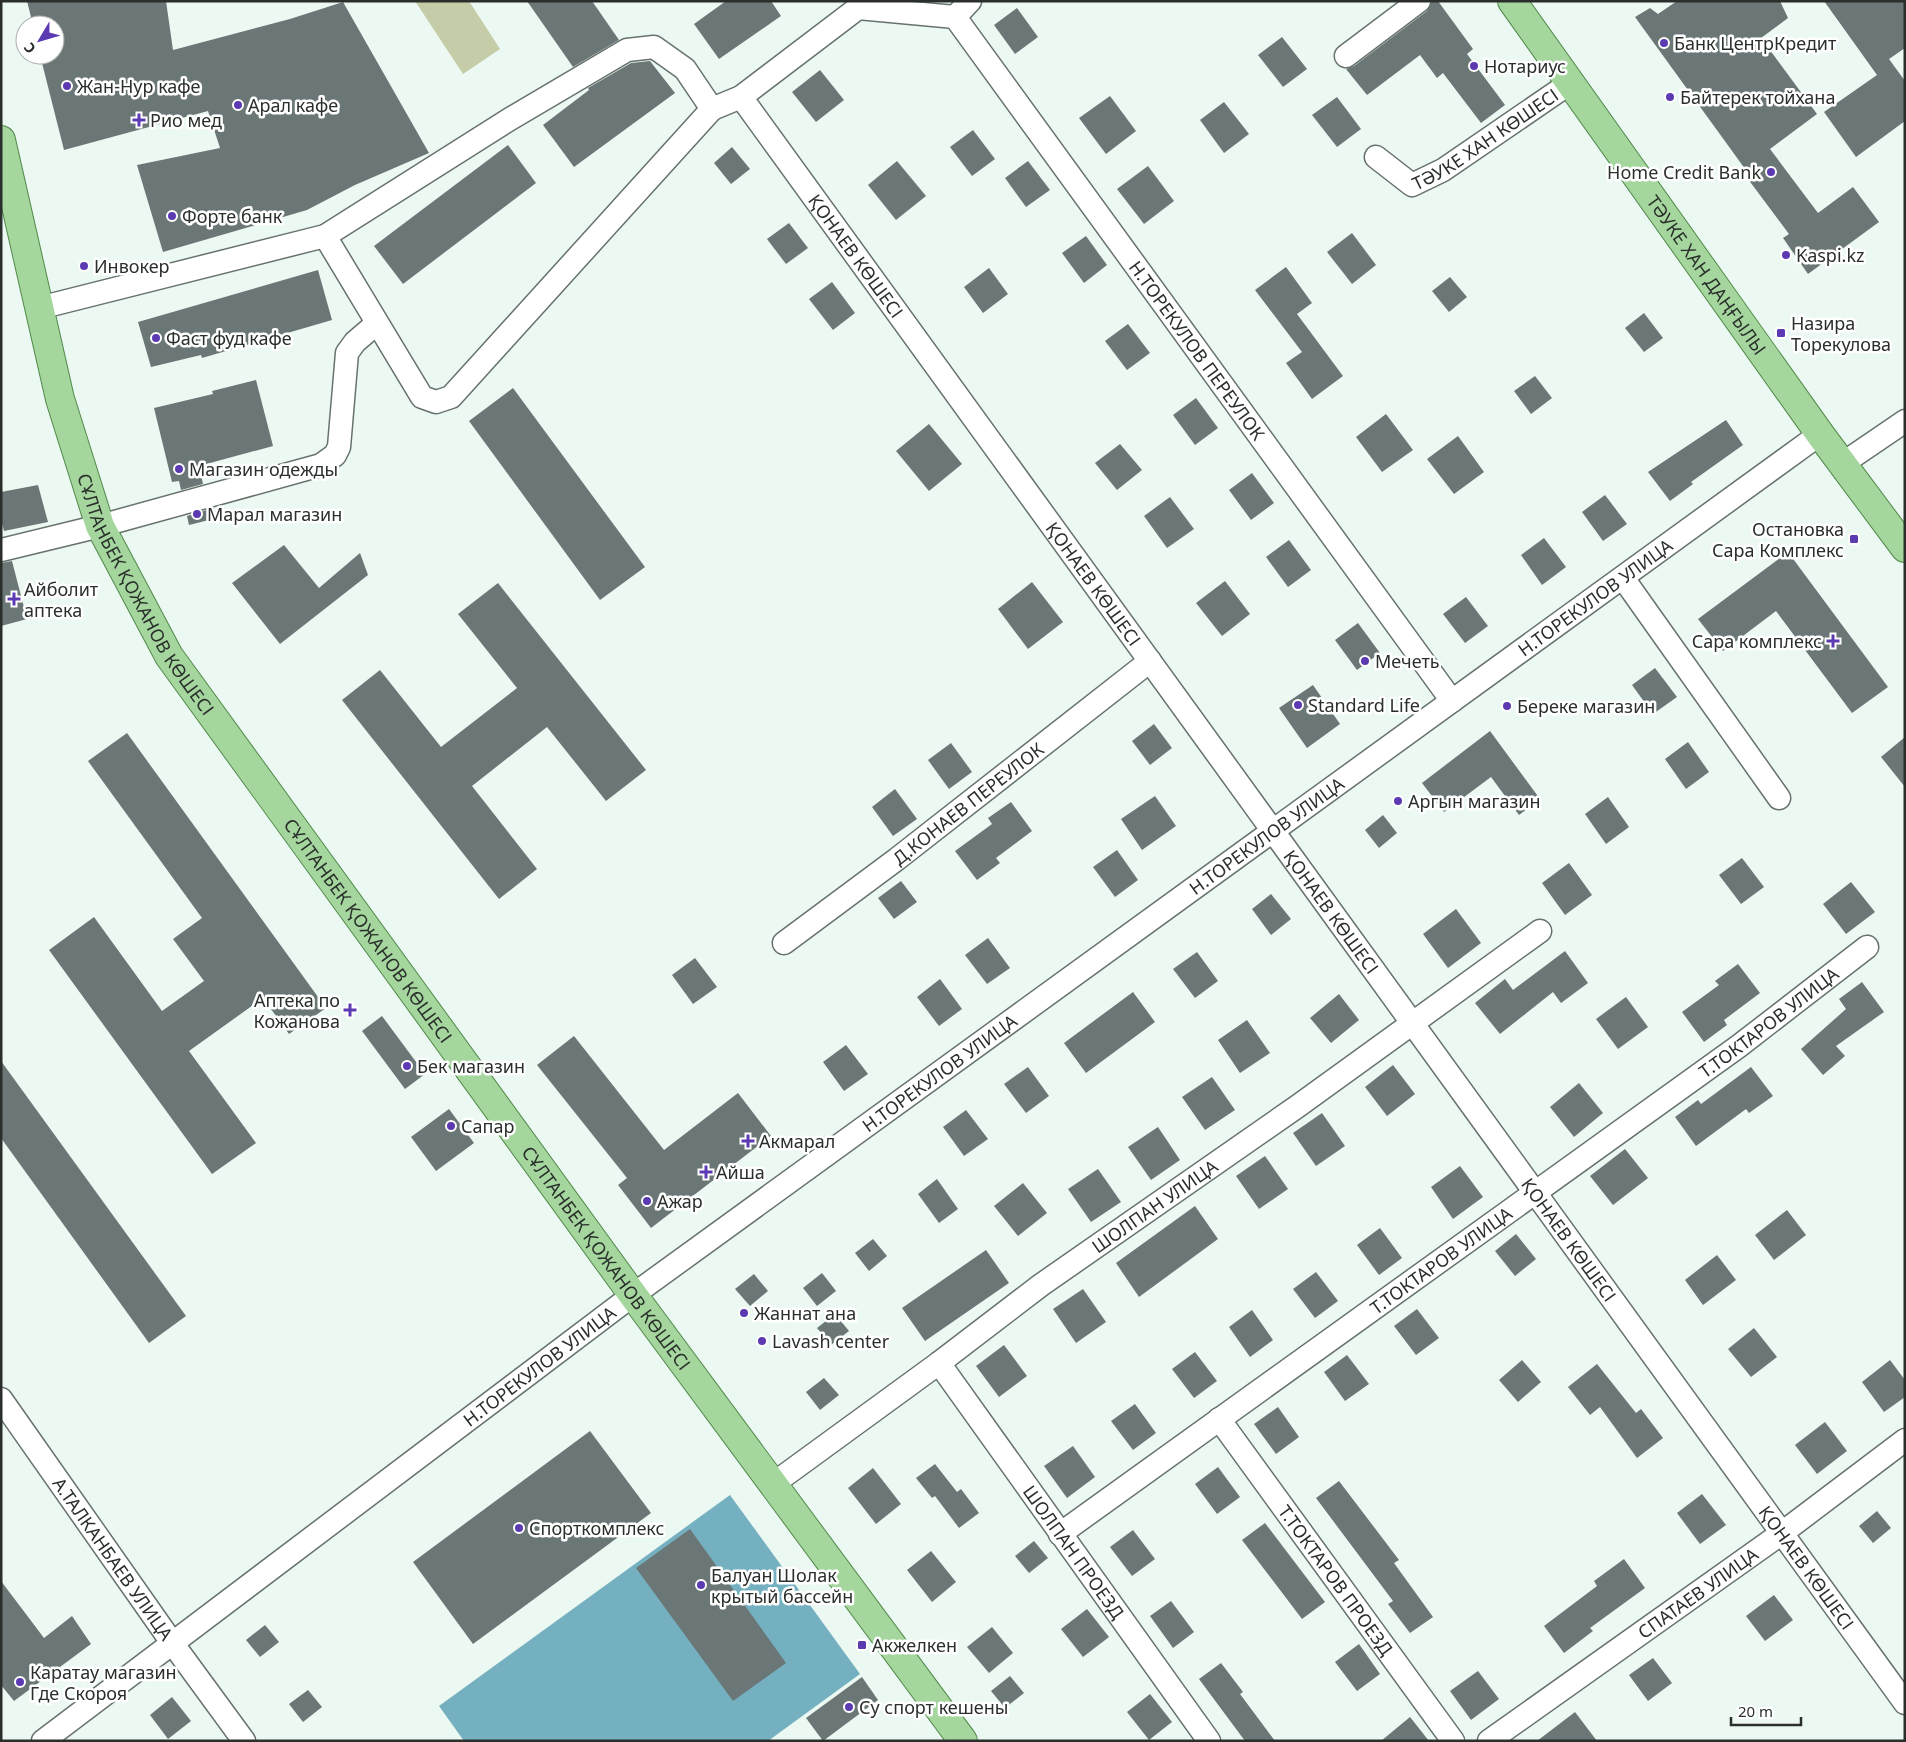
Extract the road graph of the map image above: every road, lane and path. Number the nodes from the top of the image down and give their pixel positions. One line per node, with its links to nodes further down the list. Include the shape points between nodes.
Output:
1 (1419, 1): 4 (street)
2 (1512, 1): 5 (main road, ТӘУКЕ ХАН ДАҢҒЫЛЫ)
3 (962, 9): 6 (street, via 858,8); 21 (street, Н.ТОРЕКУЛОВ ПЕРЕУЛОК)
4 (1346, 56)
5 (1570, 83): 9 (street, ТӘУКЕ ХАН КӨШЕСІ, via 1443,170 1412,185); 14 (main road, ТӘУКЕ ХАН ДАҢҒЫЛЫ)
6 (741, 96): 7 (street); 20 (street, ҚОНАЕВ КӨШЕСІ)
7 (712, 109): 10 (street, via 685,69 654,47 627,50 510,119); 12 (street, via 450,397 436,402 422,397)
8 (1, 140): 11 (main road, СҰЛТАНБЕК ҚОЖАНОВ КӨШЕСІ)
9 (1376, 157)
10 (325, 236): 11 (street); 12 (street)
11 (40, 308): 16 (main road, СҰЛТАНБЕК ҚОЖАНОВ КӨШЕСІ, via 60,399)
12 (376, 324): 16 (street, via 347,353 339,447 335,455 321,465)
13 (1905, 421): 15 (street)
14 (1820, 434): 15 (main road, ТӘУКЕ ХАН ДАҢҒЫЛЫ); 19 (street, Н.ТОРЕКУЛОВ УЛИЦА)
15 (1842, 464): 17 (main road, ТӘУКЕ ХАН ДАҢҒЫЛЫ)
16 (100, 526): 18 (street); 29 (main road, СҰЛТАНБЕК ҚОЖАНОВ КӨШЕСІ, via 170,656)
17 (1905, 548)
18 (1, 550)
19 (1622, 578): 21 (street, Н.ТОРЕКУЛОВ УЛИЦА); 22 (street)
20 (1150, 661): 23 (street, ҚОНАЕВ КӨШЕСІ); 25 (street, Д.КОНАЕВ ПЕРЕУЛОК)
21 (1452, 701): 23 (street, Н.ТОРЕКУЛОВ УЛИЦА)
22 (1779, 798)
23 (1274, 831): 27 (street, ҚОНАЕВ КӨШЕСІ); 29 (street, Н.ТОРЕКУЛОВ УЛИЦА)
24 (1540, 930): 27 (street, ШОЛПАН УЛИЦА)
25 (784, 943)
26 (1867, 947): 28 (street, Т.ТОКТАРОВ УЛИЦА, via 1739,1046)
27 (1412, 1024): 28 (street, ҚОНАЕВ КӨШЕСІ); 30 (street, ШОЛПАН УЛИЦА, via 1041,1286)
28 (1535, 1193): 32 (street, Т.ТОКТАРОВ УЛИЦА); 35 (street, ҚОНАЕВ КӨШЕСІ)
29 (633, 1295): 34 (main road, СҰЛТАНБЕК ҚОЖАНОВ КӨШЕСІ); 37 (street, Н.ТОРЕКУЛОВ УЛИЦА)
30 (939, 1363): 34 (street, ШОЛПАН УЛИЦА); 36 (street, ШОЛПАН ПРОЕЗД)
31 (1, 1399): 37 (street, А.ТАЛКАНБАЕВ УЛИЦА)
32 (1219, 1419): 36 (street, Т.ТОКТАРОВ УЛИЦА); 43 (street, Т.ТОКТАРОВ ПРОЕЗД)
33 (1905, 1440): 35 (street, СПАТАЕВ УЛИЦА)
34 (773, 1484): 41 (main road, СҰЛТАНБЕК ҚОЖАНОВ КӨШЕСІ)
35 (1782, 1533): 38 (street, ҚОНАЕВ КӨШЕСІ); 44 (street, СПАТАЕВ УЛИЦА)
36 (1060, 1534): 42 (street, ШОЛПАН ПРОЕЗД)
37 (173, 1644): 39 (street, Н.ТОРЕКУЛОВ УЛИЦА); 40 (street, А.ТАЛКАНБАЕВ УЛИЦА)
38 (1905, 1703)
39 (42, 1741)
40 (244, 1741)
41 (963, 1741)
42 (1209, 1741)
43 (1452, 1741)
44 (1489, 1741)

